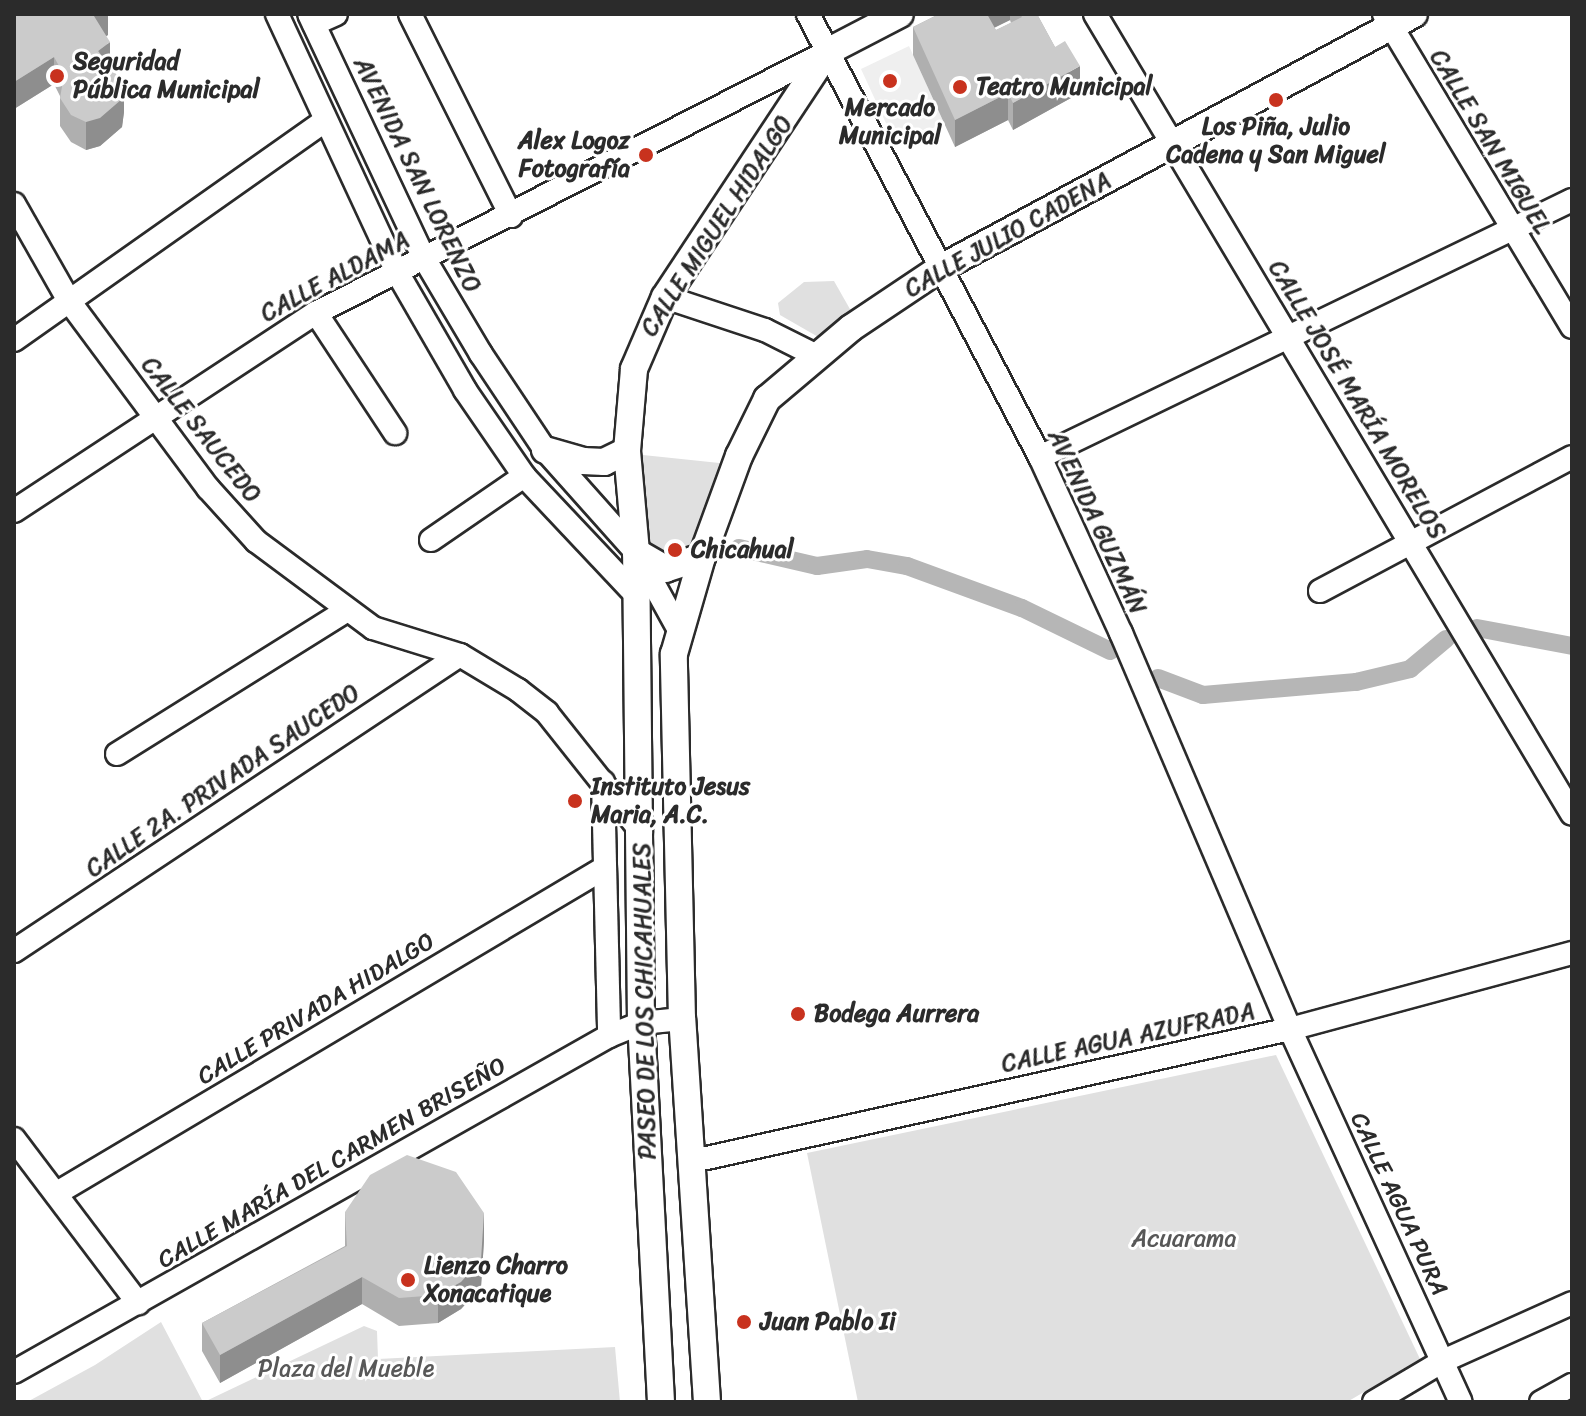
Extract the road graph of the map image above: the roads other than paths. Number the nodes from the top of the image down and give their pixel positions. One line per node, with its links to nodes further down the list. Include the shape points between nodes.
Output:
1 (277, 14): 10 (street)
2 (336, 14): 8 (street)
3 (410, 14): 14 (street)
4 (808, 14): 9 (street, AVENIDA GUZMÁN)
5 (900, 14): 9 (main road)
6 (1095, 14): 11 (street, CALLE JOSÉ MARÍA MORELOS)
7 (1396, 18): 11 (main road, CALLE JULIO CADENA); 15 (street, CALLE SAN MIGUEL)
8 (311, 19): 16 (street, AVENIDA SAN LORENZO)
9 (827, 52): 14 (street, CALLE ALDAMA); 17 (street, AVENIDA GUZMÁN); 19 (main road, CALLE MIGUEL HIDALGO)
10 (325, 121): 18 (street); 20 (street)
11 (1175, 143): 17 (main road, CALLE JULIO CADENA); 23 (street, CALLE JOSÉ MARÍA MORELOS)
12 (1572, 200): 15 (street)
13 (14, 204): 20 (street, CALLE SAUCEDO)
14 (511, 216): 16 (street, CALLE ALDAMA)
15 (1512, 230): 22 (street, CALLE SAN MIGUEL); 23 (street)
16 (424, 258): 18 (street, CALLE ALDAMA); 28 (street, AVENIDA SAN LORENZO)
17 (939, 269): 25 (main road, CALLE JULIO CADENA); 30 (street, AVENIDA GUZMÁN)
18 (397, 272): 21 (street, CALLE ALDAMA); 32 (street, via 465,390)
19 (665, 297): 25 (street, via 765,330); 29 (main road, CALLE MIGUEL HIDALGO, via 637,357)
20 (69, 301): 24 (street); 26 (street, CALLE SAUCEDO)
21 (316, 313): 26 (street, CALLE ALDAMA); 27 (street)
22 (1572, 327)
23 (1289, 338): 30 (street); 35 (street, CALLE JOSÉ MARÍA MORELOS)
24 (14, 340)
25 (815, 355): 37 (main road, CALLE JULIO CADENA, via 767,399 739,456)
26 (155, 414): 33 (street, CALLE ALDAMA); 40 (street, CALLE SAUCEDO, via 208,488 256,541)
27 (395, 433)
28 (545, 450): 29 (main road, via 594,462); 36 (street, AVENIDA SAN LORENZO)
29 (627, 451): 36 (main road, CALLE MIGUEL HIDALGO)
30 (1040, 457): 53 (street, AVENIDA GUZMÁN)
31 (1572, 457): 35 (street)
32 (524, 476): 34 (street); 39 (street)
33 (14, 511)
34 (431, 540)
35 (1413, 543): 38 (street); 46 (street, CALLE JOSÉ MARÍA MORELOS)
36 (636, 552): 37 (main road, via 665,569); 39 (main road, PASEO DE LOS CHICAHUALES); 41 (street, AVENIDA SAN LORENZO)
37 (702, 557): 41 (main road, PASEO DE LOS CHICAHUALES)
38 (1320, 591)
39 (636, 595): 42 (main road, PASEO DE LOS CHICAHUALES)
40 (346, 611): 43 (street, CALLE SAUCEDO, via 373,628); 44 (street)
41 (676, 641): 42 (main road, via 660,635); 51 (main road, PASEO DE LOS CHICAHUALES)
42 (637, 642): 47 (main road, PASEO DE LOS CHICAHUALES)
43 (460, 655): 45 (street, CALLE SAUCEDO, via 547,713); 49 (street, CALLE 2A. PRIVADA SAUCEDO)
44 (117, 754)
45 (603, 782): 47 (street, CALLE SAUCEDO); 48 (street, PASEO DE LOS CHICAHUALES)
46 (1572, 814)
47 (641, 831): 52 (main road, PASEO DE LOS CHICAHUALES)
48 (601, 870): 54 (street, PASEO DE LOS CHICAHUALES); 57 (street, CALLE PRIVADA HIDALGO)
49 (14, 951)
50 (1572, 953): 53 (street, CALLE AGUA AZUFRADA)
51 (682, 1019): 52 (street, CALLE MARÍA DEL CARMEN BRISEÑO); 56 (main road, PASEO DE LOS CHICAHUALES)
52 (641, 1023): 54 (street, CALLE MARÍA DEL CARMEN BRISEÑO); 64 (main road, PASEO DE LOS CHICAHUALES)
53 (1290, 1029): 56 (street, CALLE AGUA AZUFRADA); 60 (street, CALLE AGUA PURA)
54 (609, 1036): 58 (street, CALLE MARÍA DEL CARMEN BRISEÑO)
55 (14, 1139): 57 (street)
56 (693, 1161): 65 (main road, PASEO DE LOS CHICAHUALES)
57 (57, 1193): 58 (street)
58 (138, 1303): 61 (street, CALLE MARÍA DEL CARMEN BRISEÑO)
59 (1572, 1303): 60 (street)
60 (1443, 1361): 66 (street); 67 (street, CALLE AGUA PURA)
61 (14, 1372)
62 (1572, 1385): 63 (street)
63 (1541, 1401)
64 (661, 1402)
65 (707, 1402)
66 (1374, 1402)
67 (1461, 1402)

